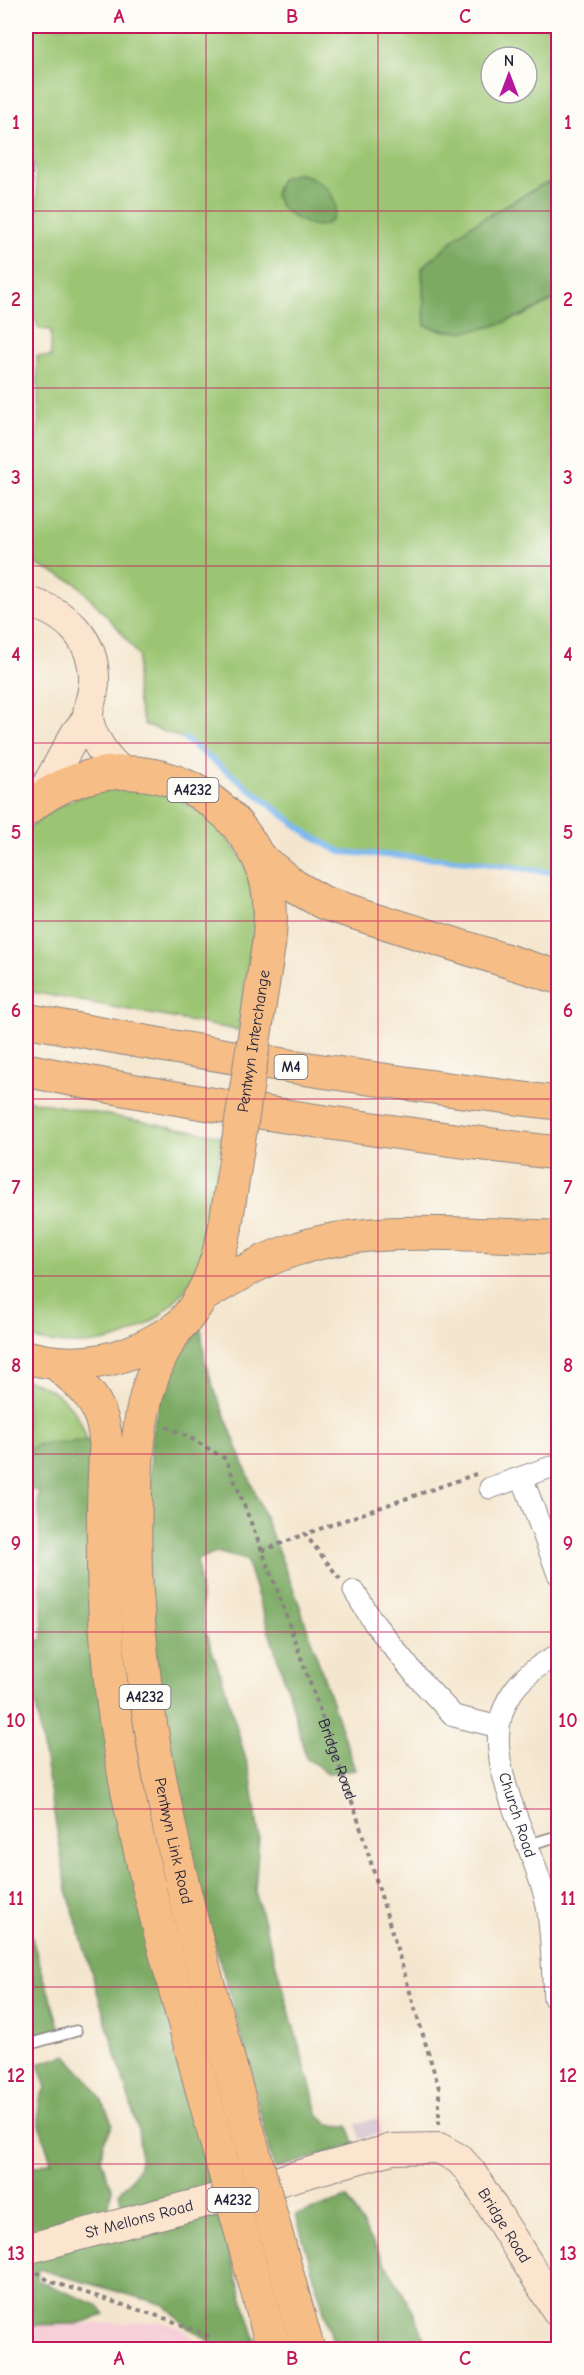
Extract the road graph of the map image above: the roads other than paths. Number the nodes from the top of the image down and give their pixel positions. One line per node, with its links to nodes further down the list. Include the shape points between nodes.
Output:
1 (26, 164): 2 (lane)
2 (26, 261)
3 (26, 602): 4 (main road, via 62,615 89,652 94,683)
4 (88, 718): 5 (main road, via 100,748); 6 (main road)
5 (121, 771): 6 (main road, Pentwyn Interchange / A4232, via 78,779); 7 (main road, Pentwyn Interchange / A4232, via 156,775 204,796 237,825)
6 (33, 803)
7 (259, 858): 8 (main road, via 294,886 324,903); 14 (main road, Pentwyn Interchange / A4232, bridge, via 270,898 269,942 225,1229)
8 (558, 977)
9 (26, 1020): 11 (main road, M4, via 334,1074)
10 (26, 1070): 12 (main road, via 238,1109 412,1136)
11 (558, 1103)
12 (558, 1153)
13 (558, 1237): 14 (main road, via 347,1237 298,1248 262,1262)
14 (202, 1296): 15 (main road, Pentwyn Interchange / A4232)
15 (178, 1327): 16 (main road, Pentwyn Interchange / A4232, via 124,1356 96,1363); 33 (main road, Pentwyn Link Road / A4232, bridge, via 153,1372 141,1418 135,1497 137,1629 158,1773 179,1873)
16 (41, 1360): 32 (main road, Pentwyn Link Road / A4232, bridge, via 92,1396 104,1425 102,1565 114,1715 145,1873)
17 (551, 1467): 18 (street)
18 (522, 1477): 19 (street); 20 (street)
19 (485, 1480)
20 (558, 1574)
21 (354, 1591): 23 (street, via 417,1677 454,1716)
22 (558, 1655): 23 (street, Church Road, via 522,1681 505,1701)
23 (499, 1726): 25 (street, Church Road, via 503,1779)
24 (558, 1836): 25 (lane)
25 (527, 1845): 26 (street, Church Road, via 547,1906)
26 (554, 1998)
27 (76, 2031): 28 (lane)
28 (26, 2045)
29 (439, 2148): 30 (main road, St Mellons Road, via 392,2149 201,2203); 31 (main road, Bridge Road, via 459,2159 470,2171)
30 (29, 2259)
31 (558, 2312)
32 (271, 2338)
33 (308, 2349)

